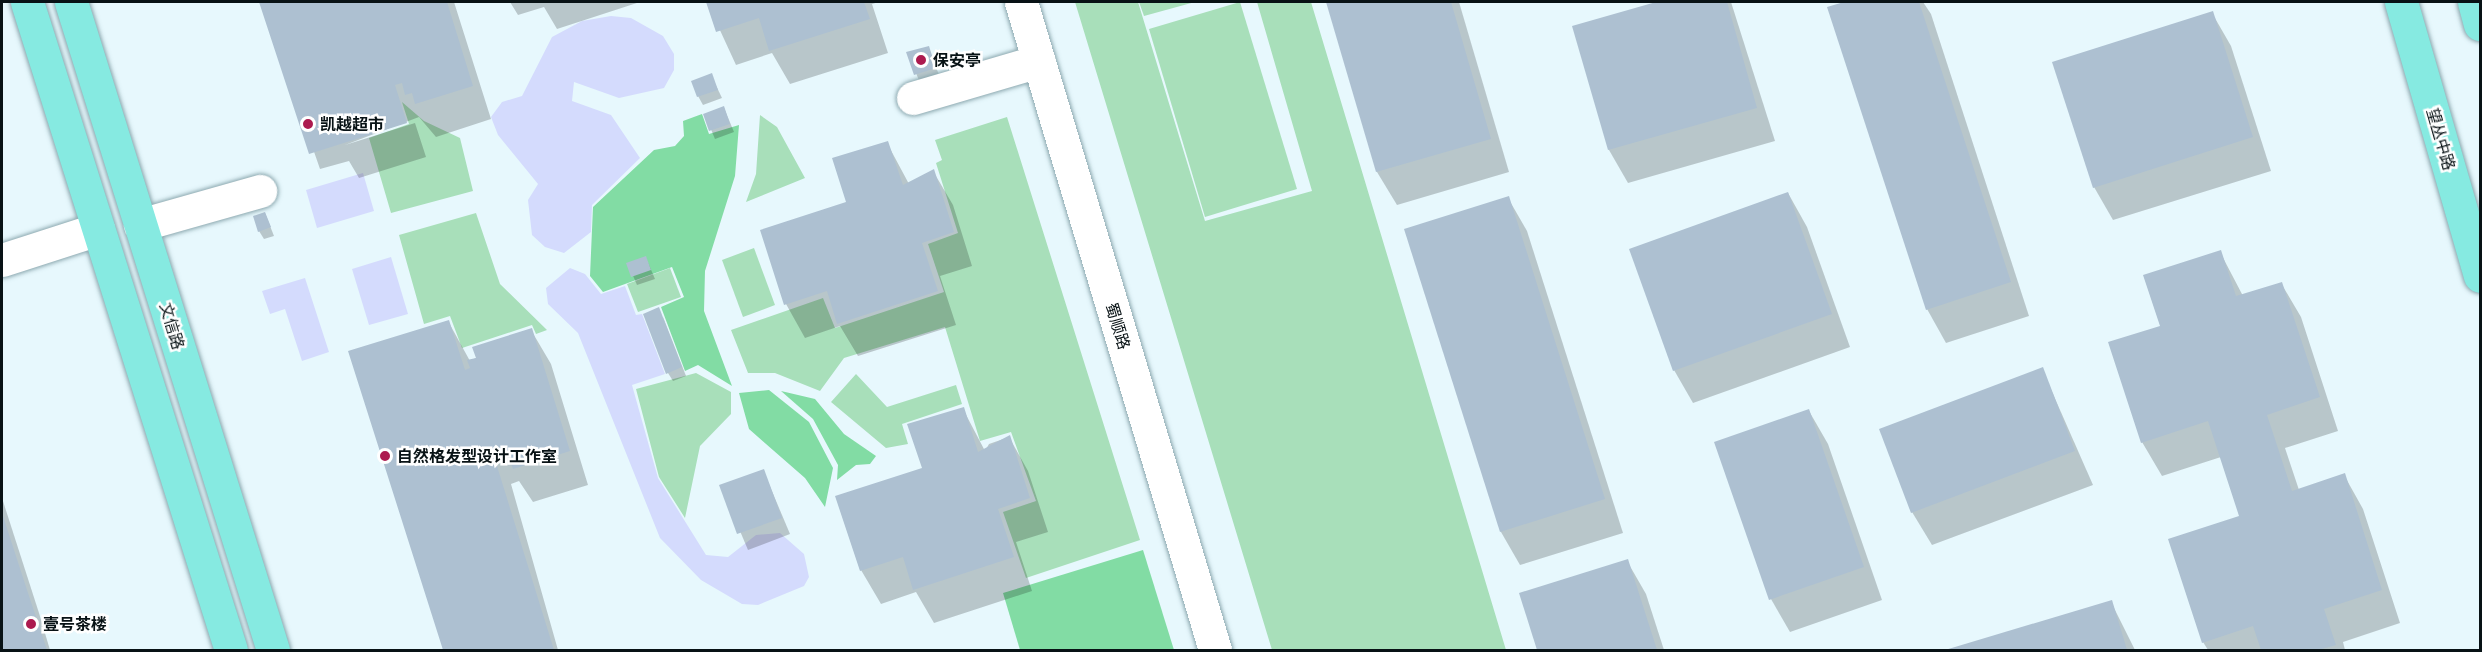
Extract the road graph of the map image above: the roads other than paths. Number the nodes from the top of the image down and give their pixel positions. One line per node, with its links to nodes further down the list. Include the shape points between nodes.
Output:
1 (27, 2): 11 (main road)
2 (71, 2): 10 (main road, 文信路)
3 (1021, 2): 7 (street, 蜀顺路)
4 (2401, 2): 13 (main road, 望丛中路)
5 (2474, 2): 6 (main road)
6 (2481, 24)
7 (1039, 60): 8 (street); 16 (street, 蜀顺路)
8 (913, 98)
9 (261, 191): 10 (street)
10 (140, 225): 15 (main road, 文信路)
11 (98, 229): 12 (street); 14 (main road)
12 (2, 260)
13 (2481, 276)
14 (231, 651)
15 (273, 651)
16 (1215, 651)

